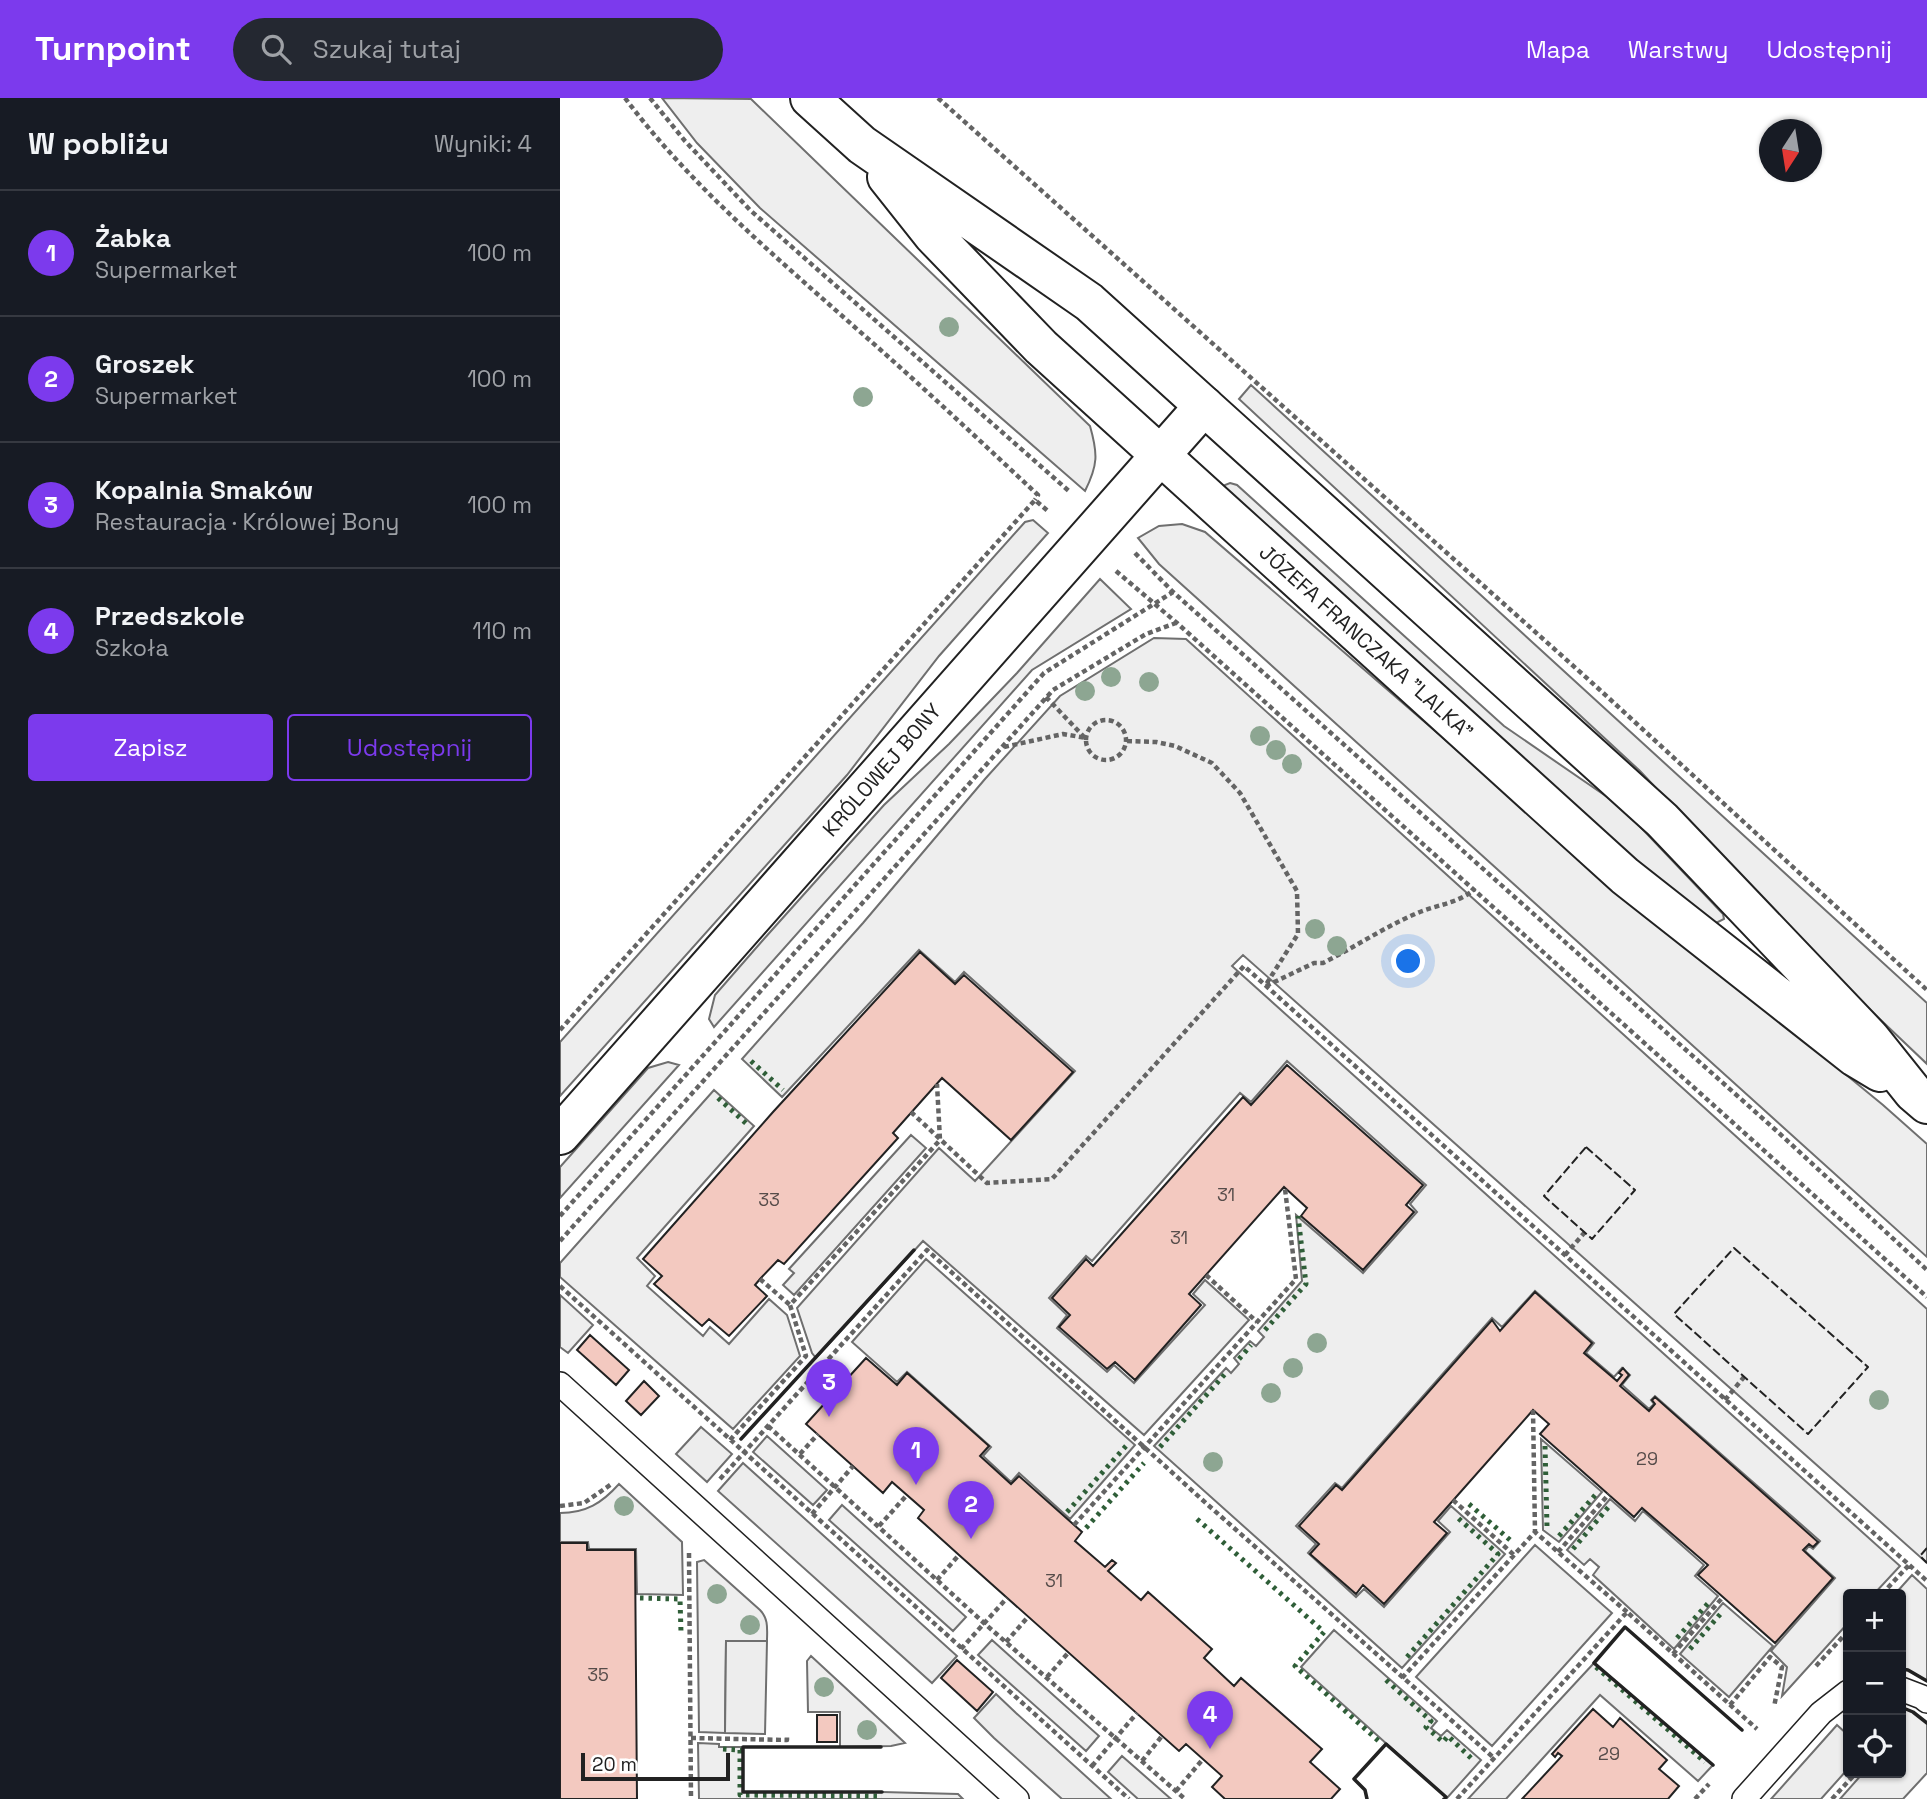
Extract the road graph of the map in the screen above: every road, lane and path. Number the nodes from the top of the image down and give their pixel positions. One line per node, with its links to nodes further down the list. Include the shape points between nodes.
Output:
1 (625, 98): 9 (path, via 652,134 737,223 1009,468 1038,495)
2 (650, 98): 7 (path, via 750,210)
3 (810, 98): 5 (street, JÓZEFA FRANCZAKA "LALKA")
4 (938, 98): 16 (path, via 1589,680)
5 (862, 145): 6 (street, JÓZEFA FRANCZAKA "LALKA", via 1089,302); 8 (street, JÓZEFA FRANCZAKA "LALKA", via 933,235 1041,347)
6 (1204, 406): 8 (street, KRÓLOWEJ BONY); 18 (street, JÓZEFA FRANCZAKA "LALKA", via 1662,820 1870,1038)
7 (999, 430)
8 (1160, 455): 18 (street, JÓZEFA FRANCZAKA "LALKA", via 1625,876 1855,1057); 20 (street, KRÓLOWEJ BONY)
9 (1035, 500)
10 (1046, 697): 11 (path); 13 (path); 14 (path, via 1146,634 1177,623)
11 (1086, 738): 12 (path, via 1092,725 1111,720 1123,728); 12 (path, via 1088,751 1104,761 1122,754); 13 (path, via 1063,734)
12 (1127, 741): 15 (path, via 1166,744 1212,763 1240,793 1297,891 1298,934)
13 (1002, 748): 25 (path)
14 (1475, 890): 15 (path, via 1462,900 1426,909 1324,963 1314,963); 31 (path)
15 (1265, 986): 21 (path, via 1244,966 1052,1179 987,1184); 26 (path)
16 (1927, 990)
17 (937, 1084): 21 (path)
18 (1920, 1098)
19 (911, 1112): 21 (path)
20 (560, 1135)
21 (940, 1140): 32 (path)
22 (1285, 1189): 33 (path, via 1296,1279)
23 (560, 1216): 27 (path, via 1044,673 1173,592)
24 (1585, 1232): 26 (path)
25 (560, 1241)
26 (1565, 1255): 36 (path)
27 (1927, 1270)
28 (1206, 1275): 33 (path)
29 (760, 1279): 32 (path)
30 (560, 1286): 40 (path)
31 (1927, 1297)
32 (790, 1306): 40 (path, via 806,1356)
33 (1257, 1322): 41 (path)
34 (1744, 1377): 36 (path)
35 (560, 1384): 93 (lane)
36 (1725, 1400): 60 (path)
37 (1533, 1410): 55 (path)
38 (768, 1426): 41 (path, via 927,1250); 42 (path); 43 (path)
39 (818, 1434): 43 (path)
40 (730, 1440): 42 (path)
41 (1146, 1448): 53 (path); 74 (path)
42 (743, 1453): 47 (path); 52 (path)
43 (800, 1454): 46 (path)
44 (853, 1466): 46 (path)
45 (621, 1475): 51 (path, via 583,1503)
46 (836, 1486): 52 (path); 54 (path)
47 (713, 1487)
48 (1609, 1494): 57 (path)
49 (907, 1495): 54 (path)
50 (1453, 1500): 59 (path)
51 (560, 1506)
52 (812, 1514): 70 (path)
53 (1074, 1525)
54 (879, 1526): 61 (path)
55 (1535, 1532): 57 (path); 59 (path)
56 (689, 1551): 84 (path)
57 (1558, 1552): 66 (path)
58 (958, 1555): 61 (path)
59 (1514, 1555): 74 (path)
60 (1909, 1565): 62 (path); 63 (path)
61 (937, 1580): 68 (path)
62 (1927, 1581)
63 (1887, 1589)
64 (1723, 1597): 72 (path)
65 (1007, 1598): 68 (path)
66 (1627, 1612): 72 (path); 86 (path)
67 (1028, 1617): 69 (path)
68 (984, 1623): 69 (path); 70 (path)
69 (1006, 1642): 73 (path)
70 (961, 1649): 89 (path)
71 (1069, 1653): 73 (path)
72 (1673, 1654): 78 (path)
73 (1048, 1678): 85 (path)
74 (1402, 1678): 86 (path)
75 (1906, 1691): 77 (lane)
76 (1843, 1696): 97 (lane, via 1821,1713)
77 (1927, 1702)
78 (1730, 1705): 79 (path, via 1770,1657 1782,1667); 81 (path)
79 (1773, 1712)
80 (1137, 1713): 85 (path)
81 (1758, 1730)
82 (787, 1734): 84 (path, via 787,1740)
83 (1162, 1737): 88 (path)
84 (691, 1738): 92 (path)
85 (1116, 1738): 88 (path); 89 (path)
86 (1494, 1758): 96 (path)
87 (1203, 1759): 91 (path)
88 (1142, 1761): 91 (path)
89 (1092, 1766): 94 (path)
90 (1851, 1778): 98 (path)
91 (1176, 1791): 95 (path)
92 (691, 1799)
93 (1017, 1799)
94 (1129, 1799)
95 (1185, 1799)
96 (1457, 1799)
97 (1744, 1799)
98 (1832, 1799)

